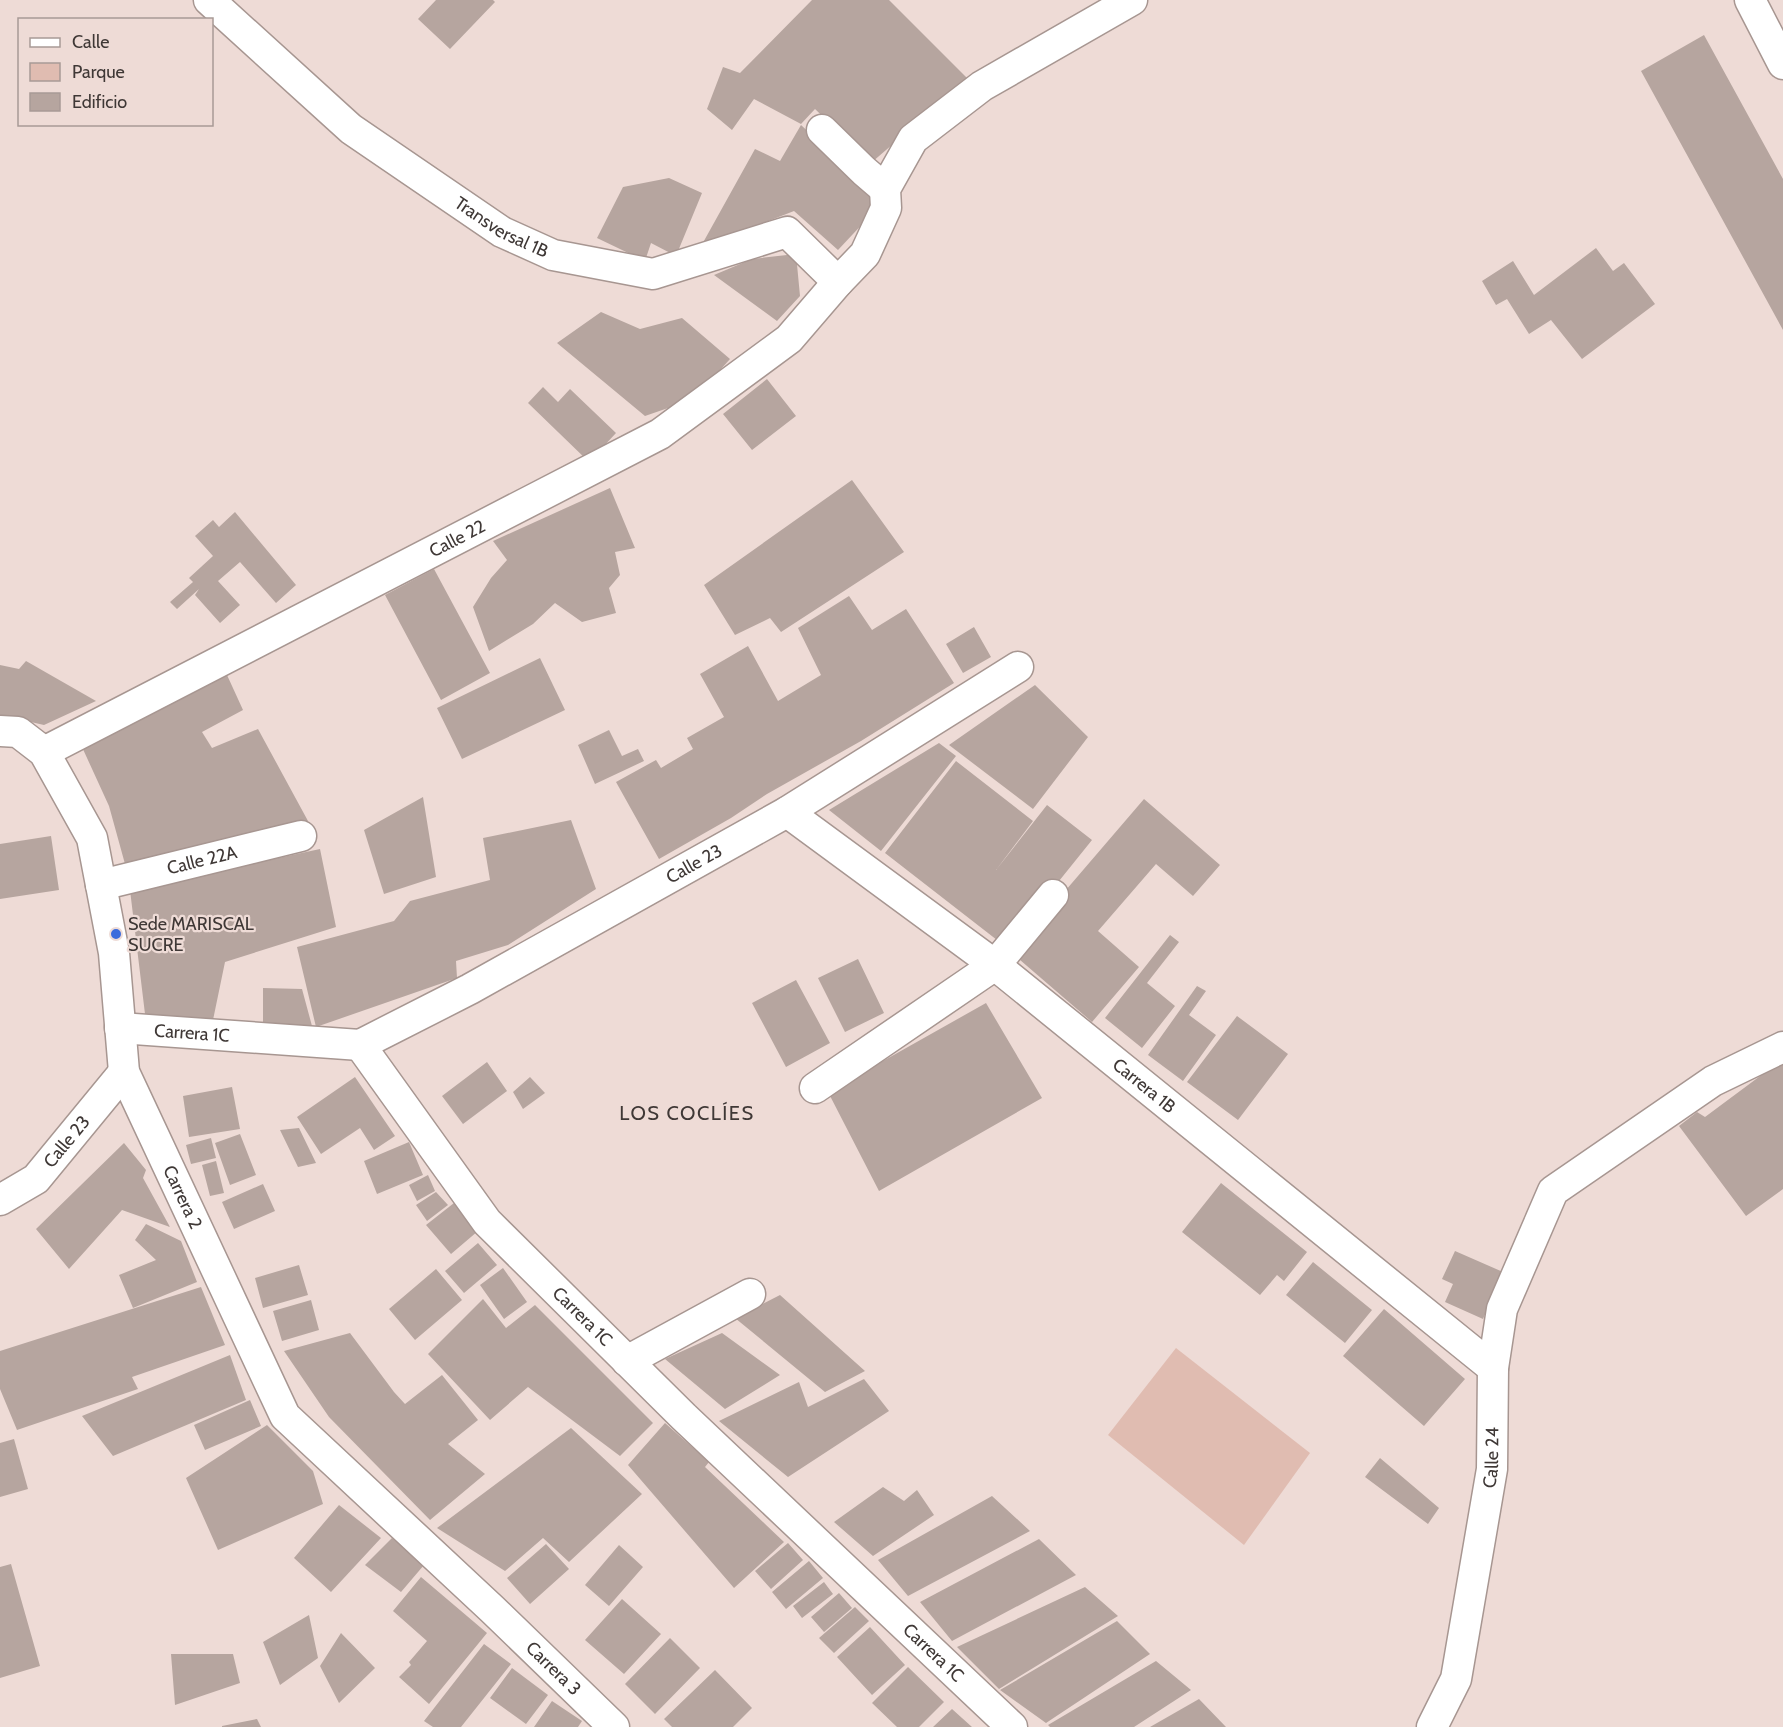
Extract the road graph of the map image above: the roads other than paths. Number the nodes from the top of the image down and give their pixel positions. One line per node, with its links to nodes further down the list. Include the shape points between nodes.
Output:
1 (209, 0): 7 (street, Transversal 1B, via 351,129 502,232 553,255 652,274 788,232)
2 (1132, 0): 6 (street, via 982,86 913,139)
3 (1750, 0): 4 (street)
4 (1783, 64)
5 (822, 130): 6 (street)
6 (885, 189): 7 (street, Calle 22, via 886,208 866,254)
7 (838, 282): 10 (street, Calle 22, via 789,339 660,434)
8 (1018, 667): 11 (street, Calle 23)
9 (0, 731): 10 (street, Carrera 2, via 18,732)
10 (44, 752): 13 (street, Carrera 2, via 92,838)
11 (787, 812): 15 (street, Carrera 1B); 17 (street, Calle 23, via 470,989)
12 (301, 836): 13 (street, Calle 22A)
13 (101, 885): 16 (street, Carrera 2, via 114,953)
14 (1053, 895): 15 (street)
15 (995, 965): 20 (street); 24 (street, Carrera 1B)
16 (120, 1028): 17 (street, Carrera 1C); 19 (street, Carrera 2)
17 (360, 1045): 23 (street, Carrera 1C, via 487,1222)
18 (1783, 1047): 24 (street, Calle 24, via 1713,1080 1553,1191 1502,1309)
19 (124, 1072): 21 (street, Calle 23, via 36,1179); 25 (street, Carrera 2, via 285,1416)
20 (816, 1088)
21 (0, 1200)
22 (750, 1294): 23 (street)
23 (627, 1361): 27 (street, Carrera 1C)
24 (1493, 1368): 28 (street, Calle 24, via 1492,1469 1456,1679)
25 (492, 1610): 26 (street, Carrera 3)
26 (614, 1727)
27 (1012, 1727)
28 (1432, 1727)

